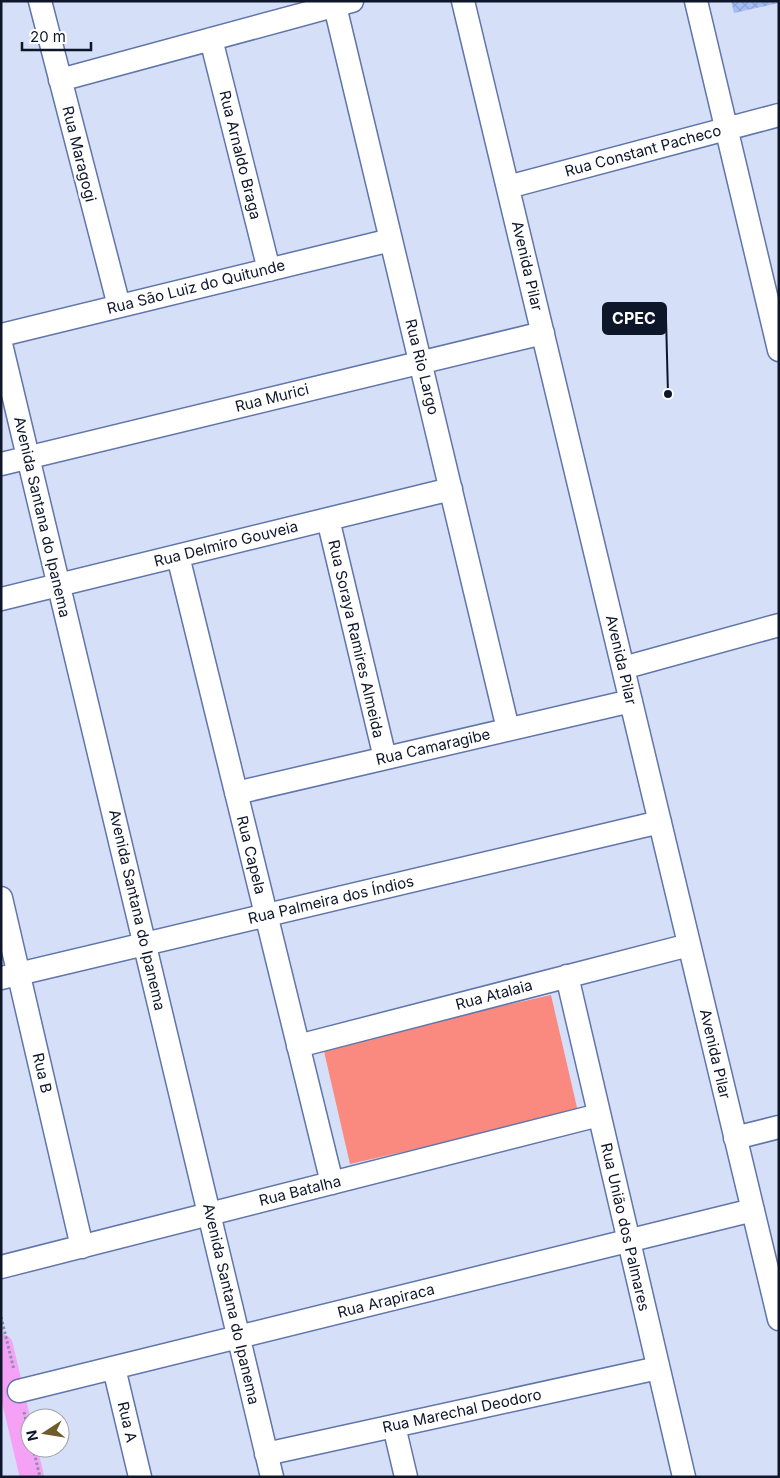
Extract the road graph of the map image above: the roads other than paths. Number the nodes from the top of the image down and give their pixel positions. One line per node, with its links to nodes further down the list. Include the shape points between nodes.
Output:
1 (40, 1): 6 (street, Rua Maragogi)
2 (463, 1): 9 (street, Avenida Pilar)
3 (696, 1): 8 (street)
4 (343, 3): 5 (street); 10 (street, Rua Rio Largo)
5 (211, 39): 6 (street); 11 (street, Rua Arnaldo Braga)
6 (60, 80): 12 (street, Rua Maragogi)
7 (779, 114): 8 (street, Rua Constant Pacheco)
8 (726, 128): 9 (street, Rua Constant Pacheco); 16 (street)
9 (508, 187): 13 (street, Avenida Pilar)
10 (391, 240): 11 (street, Rua São Luiz do Quitunde); 17 (street, Rua Rio Largo)
11 (269, 270): 12 (street, Rua São Luiz do Quitunde)
12 (119, 306): 14 (street, Rua São Luiz do Quitunde)
13 (543, 333): 17 (street, Rua Murici); 26 (street, Avenida Pilar)
14 (1, 335)
15 (1, 344): 18 (street, Avenida Santana do Ipanema)
16 (779, 350)
17 (421, 362): 18 (street, Rua Murici); 20 (street, Rua Rio Largo)
18 (28, 457): 19 (street, Rua Murici); 23 (street, Avenida Santana do Ipanema)
19 (1, 464)
20 (451, 489): 21 (street, Rua Delmiro Gouveia); 28 (street, Rua Rio Largo)
21 (328, 519): 22 (street, Rua Delmiro Gouveia); 29 (street, Rua Soraya Ramires Almeida)
22 (178, 556): 23 (street, Rua Delmiro Gouveia); 30 (street, Rua Capela)
23 (59, 585): 24 (street, Rua Delmiro Gouveia); 34 (street, Avenida Santana do Ipanema)
24 (1, 599)
25 (779, 625): 26 (street)
26 (623, 668): 27 (street, Avenida Pilar)
27 (631, 700): 28 (street, Rua Camaragibe); 31 (street, Avenida Pilar)
28 (508, 729): 29 (street, Rua Camaragibe)
29 (385, 758): 30 (street, Rua Camaragibe)
30 (236, 793): 33 (street, Rua Capela)
31 (660, 822): 33 (street, Rua Palmeira dos Índios); 35 (street, Avenida Pilar)
32 (1, 898): 36 (street, Rua B)
33 (266, 915): 34 (street, Rua Palmeira dos Índios); 38 (street, Rua Capela)
34 (145, 944): 36 (street, Rua Palmeira dos Índios); 44 (street, Avenida Santana do Ipanema)
35 (689, 944): 37 (street, Rua Atalaia); 41 (street, Avenida Pilar)
36 (10, 976): 46 (street, Rua B)
37 (566, 976): 38 (street, Rua Atalaia); 39 (street, Rua União dos Palmares)
38 (298, 1046): 42 (street, Rua Capela)
39 (599, 1114): 42 (street, Rua Batalha); 45 (street, Rua União dos Palmares)
40 (779, 1127): 41 (street)
41 (736, 1138): 43 (street, Avenida Pilar)
42 (332, 1183): 44 (street, Rua Batalha)
43 (753, 1210): 45 (street, Rua Arapiraca); 48 (street, Avenida Pilar)
44 (209, 1214): 46 (street, Rua Batalha); 49 (street, Avenida Santana do Ipanema)
45 (628, 1241): 49 (street, Rua Arapiraca); 51 (street, Rua União dos Palmares)
46 (82, 1247): 47 (street, Rua Batalha)
47 (1, 1267)
48 (779, 1319)
49 (238, 1337): 50 (street, Rua Arapiraca); 54 (street, Avenida Santana do Ipanema)
50 (114, 1368): 52 (street, Rua Arapiraca); 55 (street, Rua A)
51 (658, 1368): 53 (street, Rua Marechal Deodoro); 58 (street, Rua União dos Palmares)
52 (19, 1391)
53 (394, 1426): 54 (street, Rua Marechal Deodoro); 57 (street)
54 (266, 1454): 56 (street, Avenida Santana do Ipanema)
55 (140, 1477)
56 (272, 1477)
57 (406, 1477)
58 (684, 1477)

